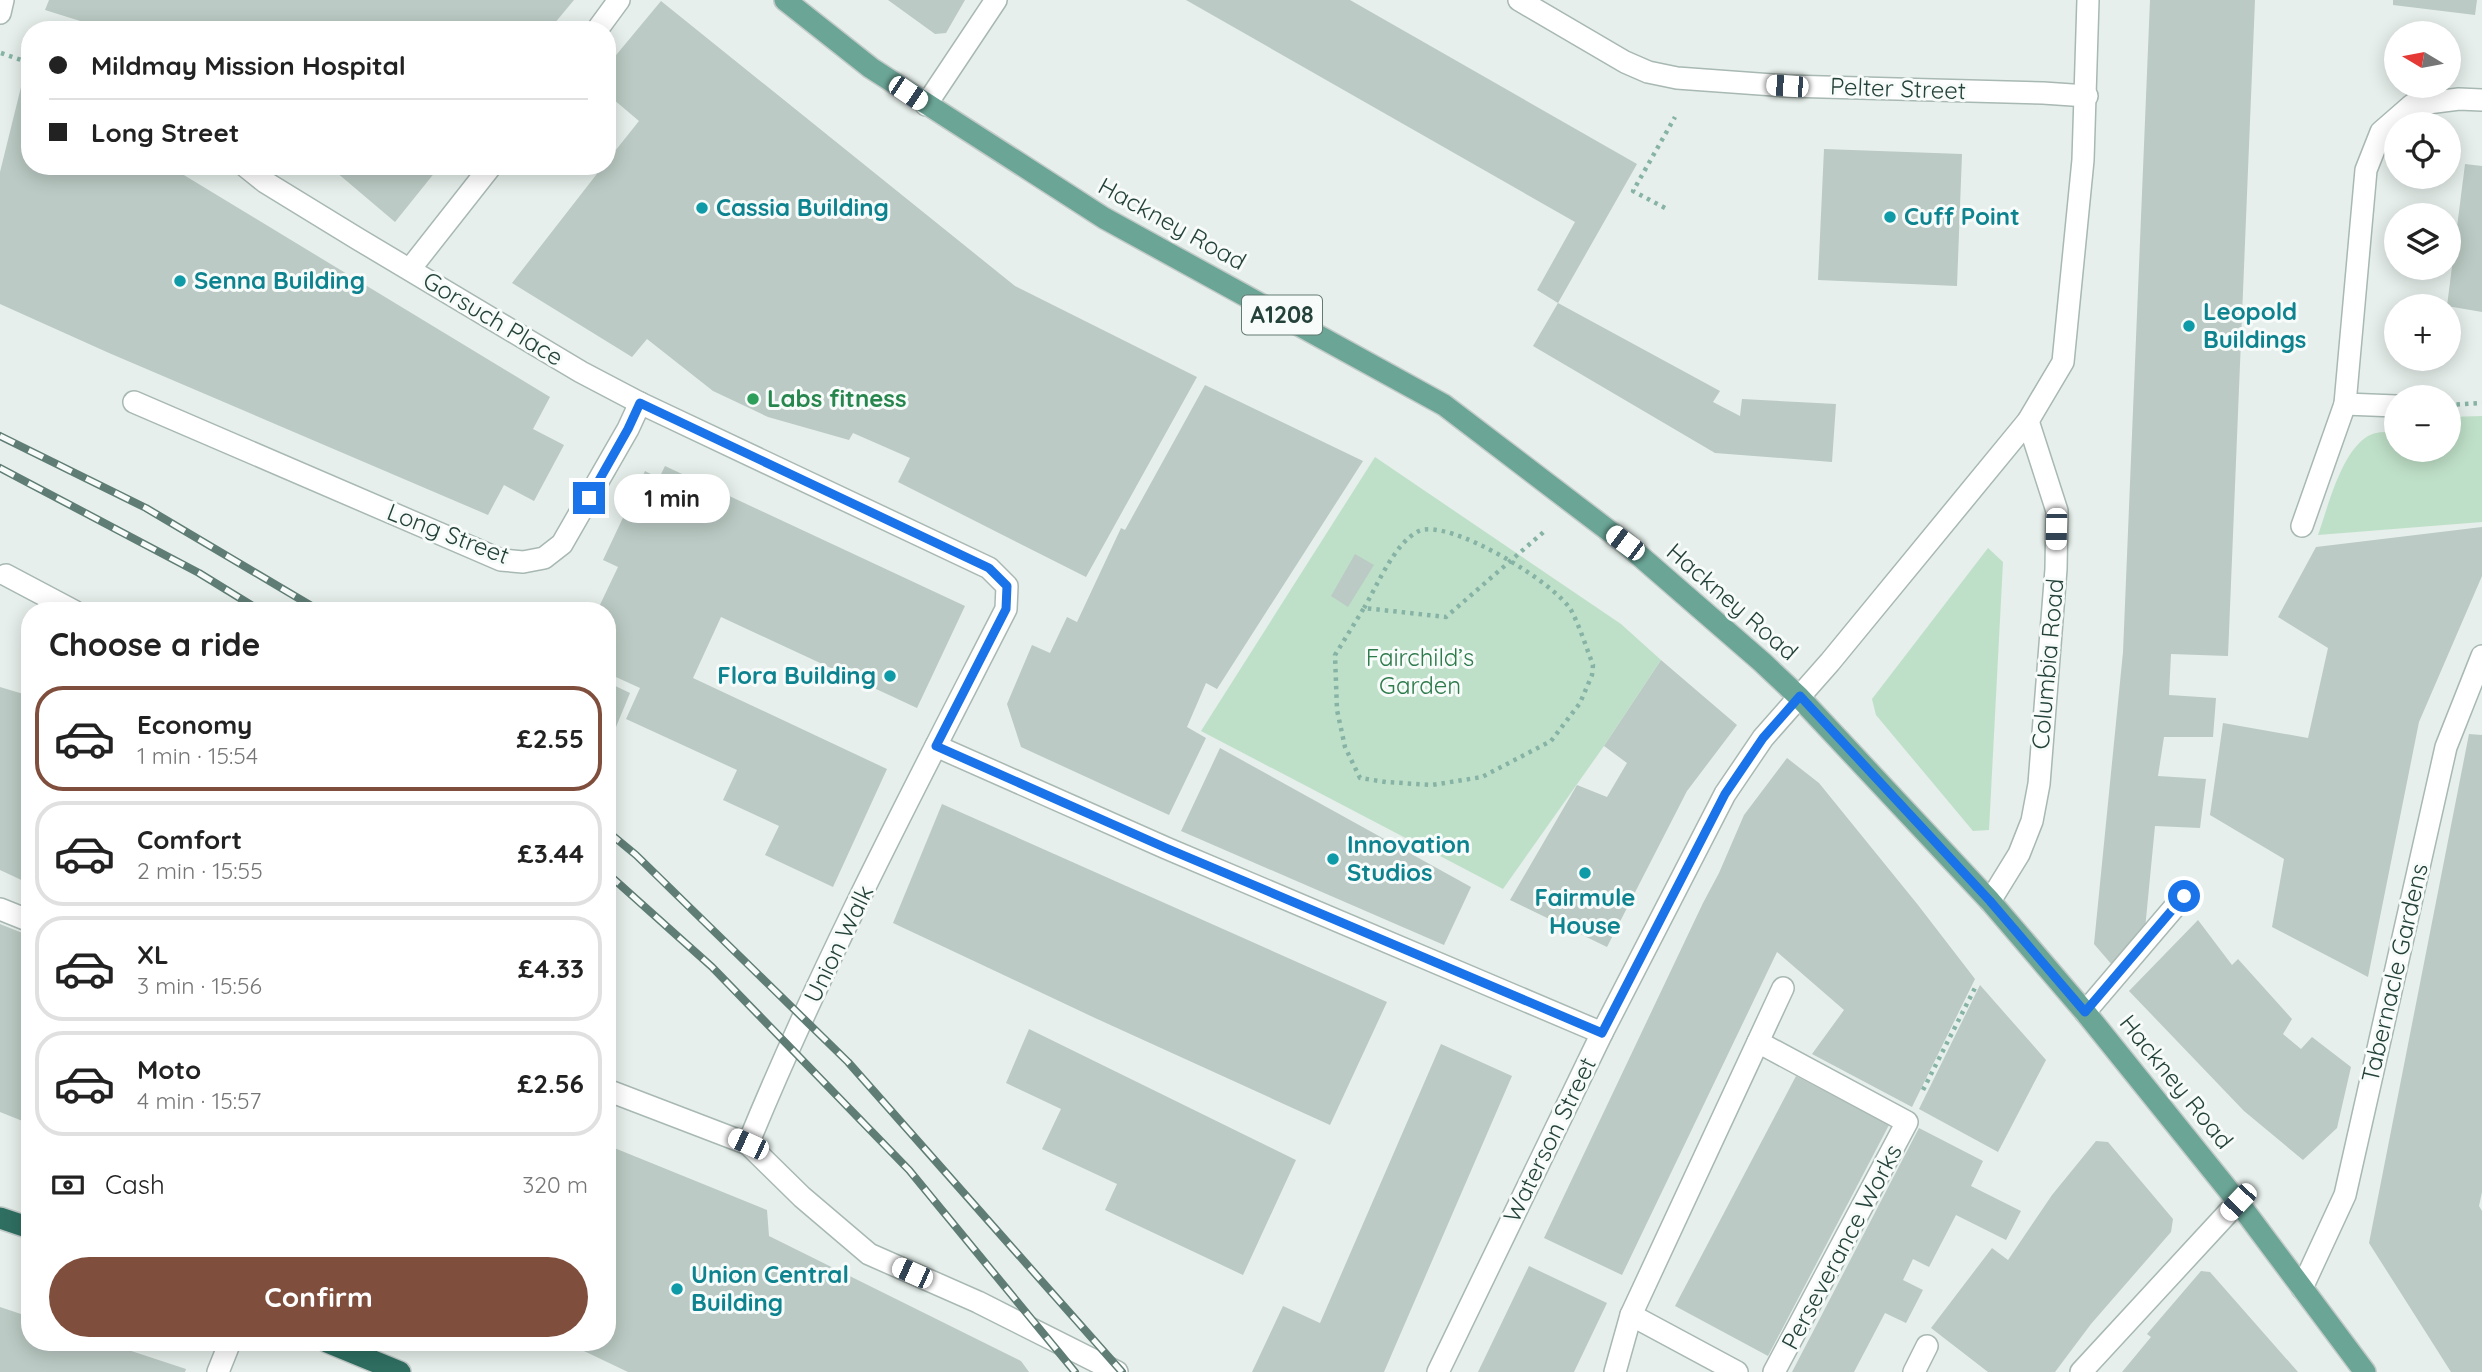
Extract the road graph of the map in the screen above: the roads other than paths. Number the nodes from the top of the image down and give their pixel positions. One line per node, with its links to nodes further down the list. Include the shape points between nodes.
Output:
1 (3, 0): 7 (street)
2 (619, 0): 8 (street)
3 (785, 0): 11 (main road, Hackney Road / A1208)
4 (1519, 0): 9 (street, Pelter Street, via 1625,62 1677,78)
5 (2088, 0): 9 (street)
6 (995, 1): 11 (street)
7 (0, 13)
8 (604, 21)
9 (2087, 96): 19 (street, via 2063,362)
10 (2482, 100): 17 (street, via 2412,105 2381,132 2366,170)
11 (926, 106): 24 (main road, Hackney Road / A1208, via 1104,218 1444,405 1625,543)
12 (257, 175): 14 (street)
13 (484, 175): 14 (street, Gorsuch Place)
14 (410, 269): 16 (street, Gorsuch Place)
15 (134, 402): 16 (street, Long Street, via 501,560 523,562 544,558 562,544)
16 (640, 403): 26 (street, via 989,568 1007,586 1006,609)
17 (2345, 404): 18 (street); 20 (street)
18 (2384, 406)
19 (2028, 421): 24 (street); 28 (street, Columbia Road, via 2057,511 2053,610 2032,821 2019,854)
20 (2302, 526)
21 (6, 575): 22 (street)
22 (57, 602)
23 (2482, 656): 25 (street, Tabernacle Gardens)
24 (1800, 696): 28 (main road, Hackney Road / A1208); 33 (street, Waterson Street, via 1763,738 1725,794)
25 (2473, 698): 40 (street, Tabernacle Gardens, via 2445,747 2345,1195)
26 (936, 746): 33 (street); 36 (street, Union Walk, via 833,954)
27 (2184, 896): 32 (street)
28 (1990, 901): 32 (main road, Hackney Road / A1208)
29 (0, 909): 30 (street)
30 (21, 917)
31 (1783, 988): 34 (street)
32 (2085, 1012): 37 (main road, Hackney Road / A1208)
33 (1602, 1033): 48 (street, Waterson Street)
34 (1758, 1042): 41 (street); 51 (street, Perseverance Works, via 1907,1122)
35 (616, 1093): 36 (street)
36 (748, 1144): 47 (street, via 869,1254)
37 (2238, 1202): 40 (main road, Hackney Road / A1208); 53 (street)
38 (0, 1218): 39 (highway)
39 (21, 1225)
40 (2302, 1288): 54 (main road, Hackney Road / A1208)
41 (1631, 1315): 49 (street); 50 (street)
42 (1927, 1346): 52 (street)
43 (226, 1351): 45 (street)
44 (349, 1351): 46 (highway)
45 (218, 1372)
46 (400, 1372)
47 (1117, 1372)
48 (1438, 1372)
49 (1615, 1372)
50 (1737, 1372)
51 (1774, 1372)
52 (1914, 1372)
53 (2081, 1372)
54 (2365, 1372)

